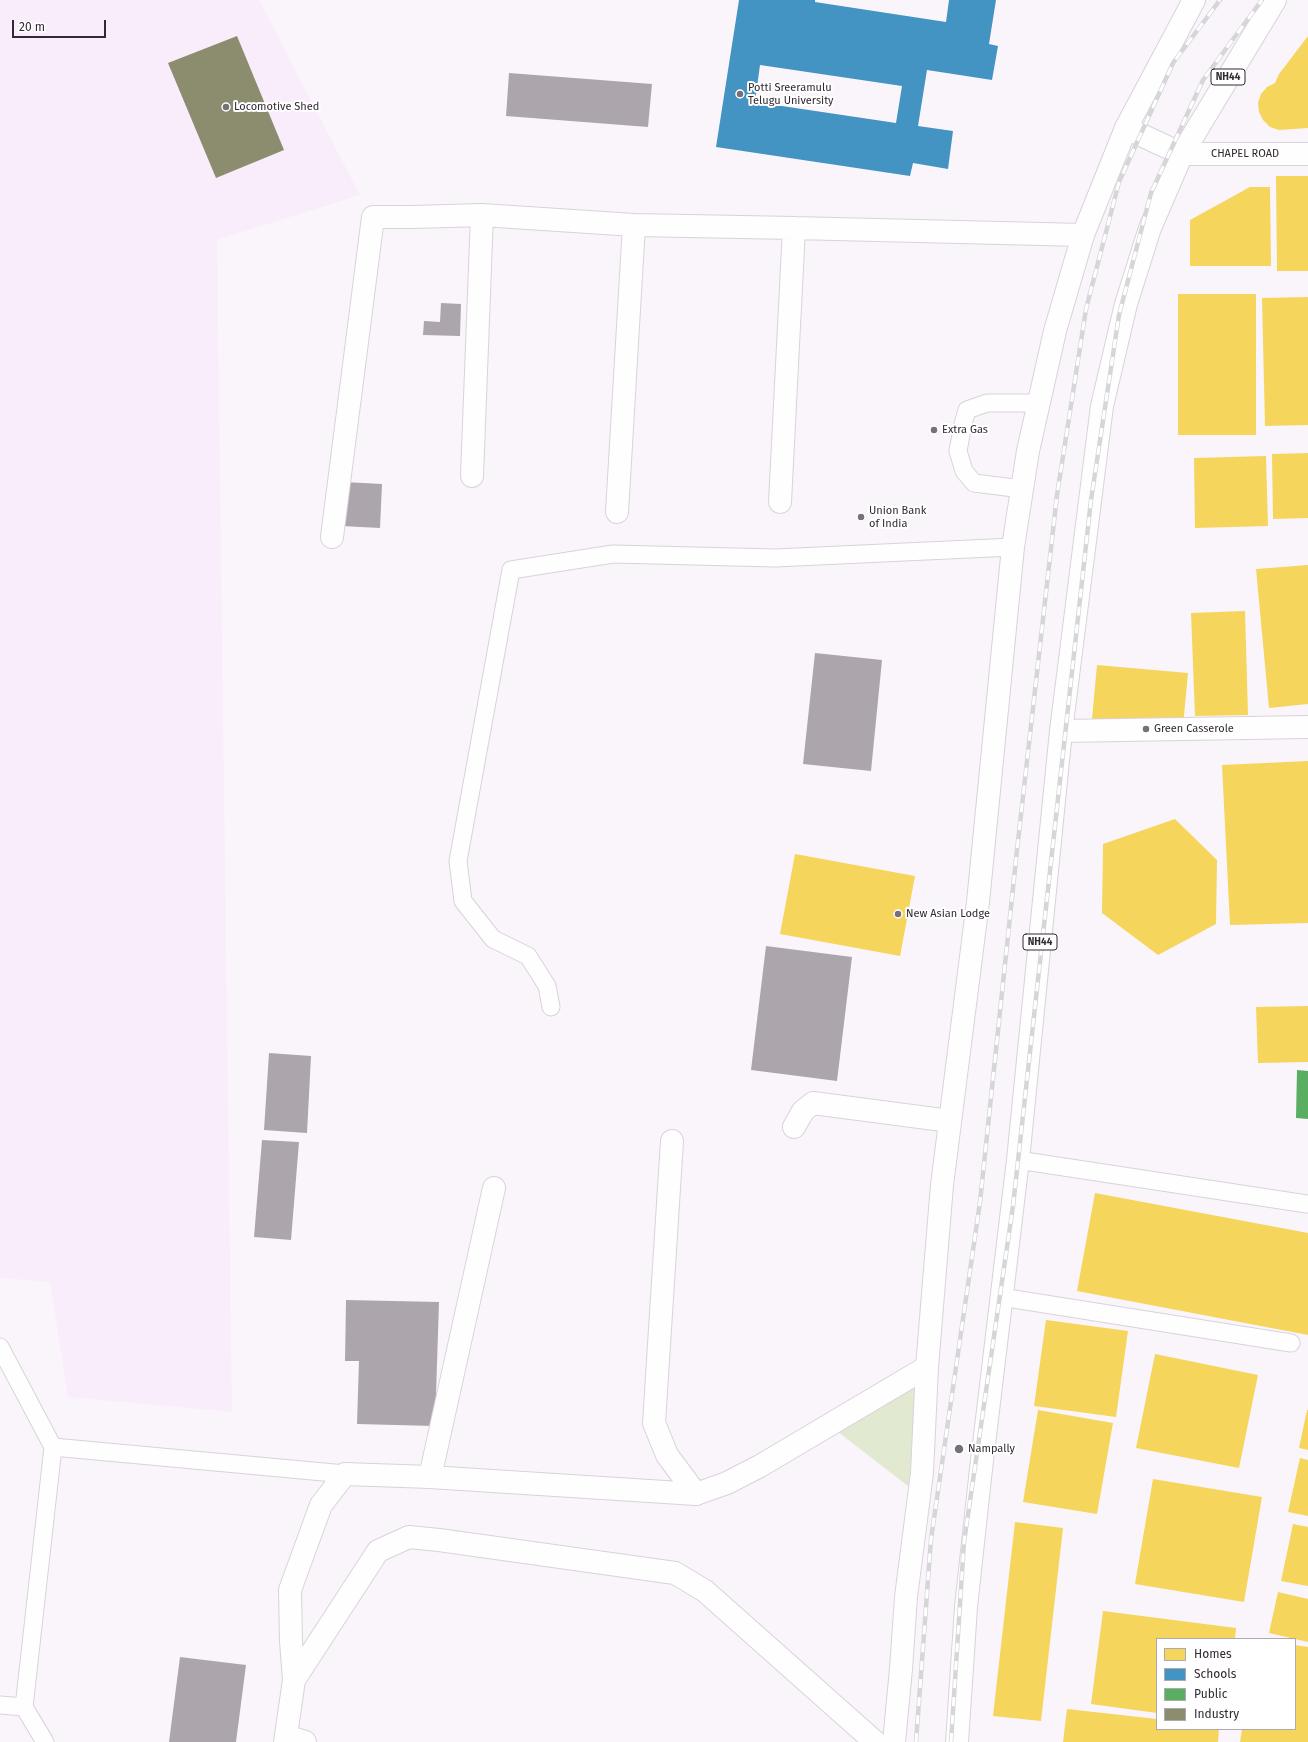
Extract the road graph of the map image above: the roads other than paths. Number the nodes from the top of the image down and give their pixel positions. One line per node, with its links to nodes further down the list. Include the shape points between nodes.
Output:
1 (1194, 0): 3 (main road)
2 (1275, 0): 4 (main road, NH44)
3 (1126, 128): 4 (main road); 9 (main road)
4 (1182, 154): 5 (main road, CHAPEL ROAD); 18 (main road, NH44, via 1150,228 1128,296 1102,406)
5 (1308, 154)
6 (482, 215): 7 (main road); 11 (main road); 15 (main road, via 373,217)
7 (634, 225): 8 (main road); 14 (main road)
8 (794, 228): 9 (main road); 13 (main road)
9 (1083, 235): 10 (main road, via 1055,331)
10 (1038, 404): 12 (main road); 12 (lane, via 987,403 967,410 963,424 958,451 964,471 974,483)
11 (472, 476)
12 (1022, 489): 16 (main road)
13 (780, 502)
14 (617, 512)
15 (332, 537)
16 (1013, 547): 19 (lane, via 775,558 613,554 511,570 458,861 462,901 492,939 528,956 547,986); 20 (main road, via 978,902)
17 (1308, 727): 18 (main road)
18 (1061, 731): 23 (main road, NH44)
19 (551, 1007)
20 (950, 1121): 21 (main road, via 813,1103 803,1111); 29 (main road, via 942,1185)
21 (794, 1127)
22 (672, 1141): 33 (main road, via 654,1423 667,1455)
23 (1018, 1160): 25 (lane); 26 (main road, NH44)
24 (494, 1188): 32 (main road)
25 (1307, 1204)
26 (1001, 1297): 27 (lane); 41 (main road, NH44, via 966,1607)
27 (1291, 1343)
28 (0, 1347): 30 (lane)
29 (927, 1367): 33 (main road, via 760,1466 727,1483); 40 (main road, via 922,1473 906,1597)
30 (53, 1447): 31 (lane); 36 (lane)
31 (345, 1474): 32 (main road); 34 (main road, via 321,1505 290,1590)
32 (430, 1477): 33 (main road)
33 (696, 1494)
34 (294, 1680): 37 (main road); 39 (main road, via 378,1551 409,1538 439,1540 675,1573 705,1591)
35 (0, 1705): 36 (lane)
36 (24, 1707): 38 (lane)
37 (292, 1740)
38 (45, 1742)
39 (875, 1742)
40 (894, 1742)
41 (957, 1742)

